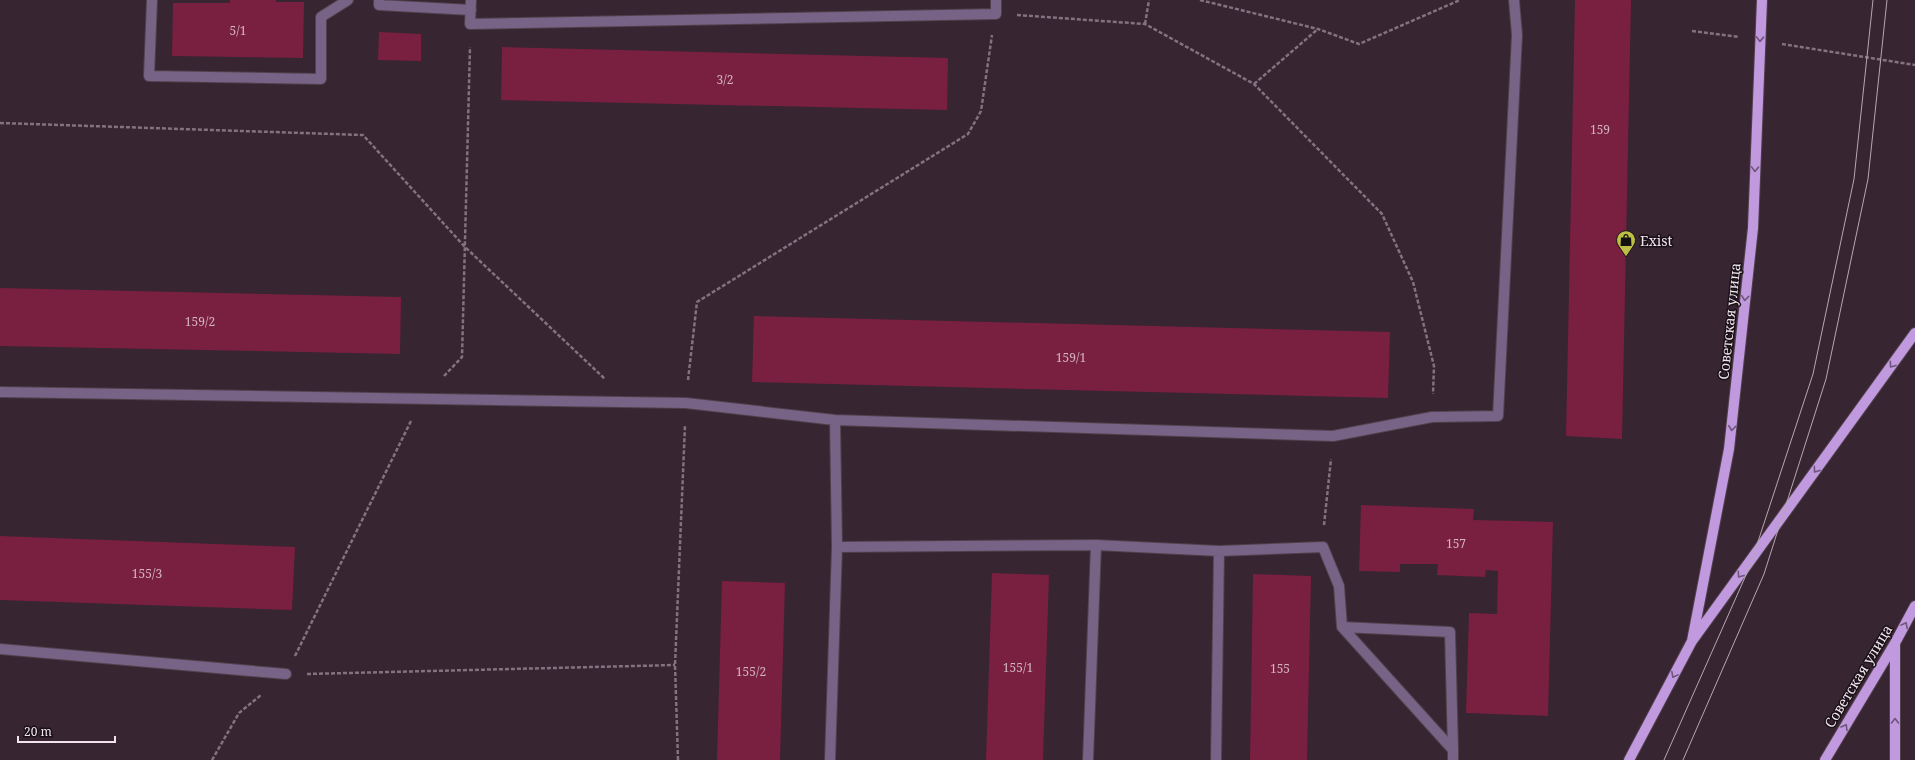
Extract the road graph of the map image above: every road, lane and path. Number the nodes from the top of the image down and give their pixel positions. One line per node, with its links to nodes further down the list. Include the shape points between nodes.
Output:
1 (152, 0): 2 (lane, via 149,76 321,79 321,17)
2 (348, 0)
3 (379, 0): 10 (lane, via 379,5)
4 (996, 0): 11 (lane)
5 (1149, 0): 13 (path)
6 (1200, 0): 14 (path)
7 (1460, 0): 14 (path, via 1359,44)
8 (1514, 0): 26 (lane, via 1517,35 1498,416)
9 (1762, 0): 16 (main road, Советская улица, one-way to 16)
10 (471, 5): 12 (lane)
11 (996, 14): 12 (lane); 13 (path); 25 (path, via 981,110 968,134 697,302)
12 (470, 24): 20 (path)
13 (1146, 24): 18 (path)
14 (1318, 29): 18 (path)
15 (1692, 32): 16 (path)
16 (1760, 40): 17 (path); 35 (main road, Советская улица, one-way to 35, via 1753,228 1730,441)
17 (1915, 65)
18 (1254, 84): 26 (path, via 1382,214 1413,282 1434,366)
19 (0, 123): 20 (path, via 363,135)
20 (465, 247): 23 (path, via 462,357); 24 (path)
21 (1915, 333): 35 (main road, Советская улица, one-way to 35)
22 (0, 392): 23 (lane)
23 (422, 398): 24 (lane); 39 (path)
24 (629, 401): 25 (lane)
25 (686, 403): 27 (lane); 38 (path)
26 (1432, 417): 28 (lane)
27 (835, 420): 28 (lane); 30 (lane)
28 (1333, 436): 31 (path)
29 (1096, 545): 30 (lane); 32 (lane); 44 (lane)
30 (837, 547): 43 (lane)
31 (1323, 547): 32 (lane); 34 (lane, via 1339,586)
32 (1219, 551): 45 (lane)
33 (1915, 606): 36 (main road, Советская улица, one-way to 33)
34 (1342, 627): 40 (lane); 40 (lane, via 1450,632)
35 (1692, 641): 46 (main road, Советская улица, one-way to 46)
36 (1895, 643): 47 (main road, Советская улица, one-way to 36); 48 (main road, one-way to 36)
37 (0, 649): 39 (lane)
38 (675, 665): 39 (path); 42 (path)
39 (286, 674): 41 (path, via 239,713)
40 (1453, 755)
41 (212, 760)
42 (678, 760)
43 (830, 760)
44 (1088, 760)
45 (1216, 760)
46 (1629, 760)
47 (1825, 760)
48 (1895, 760)

